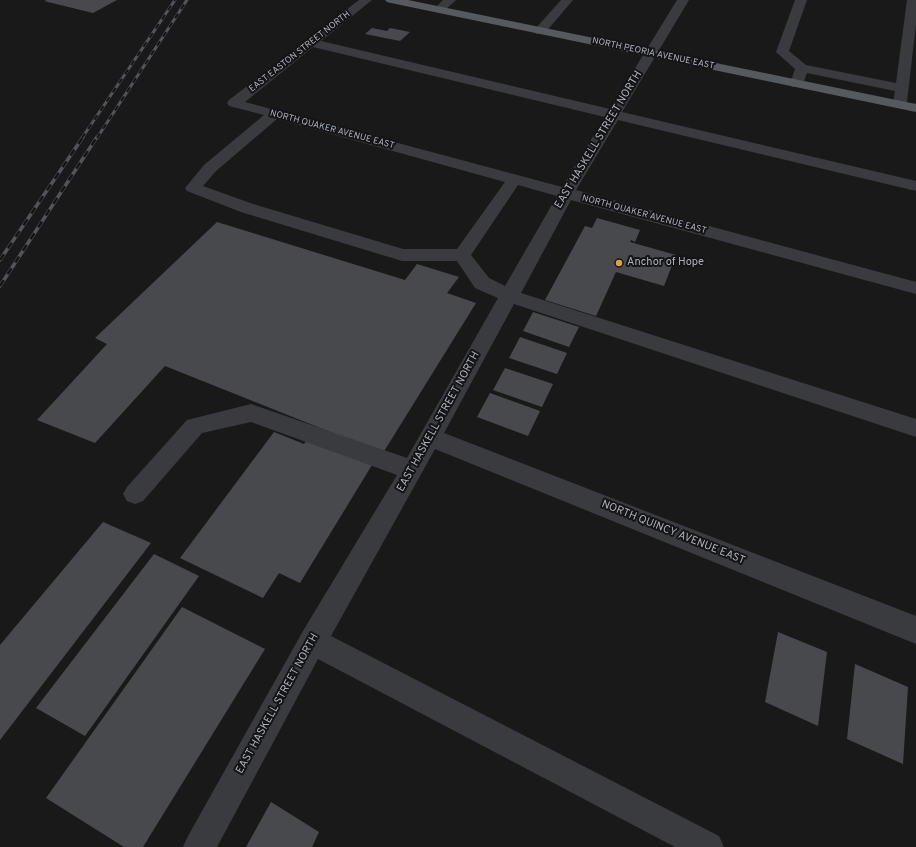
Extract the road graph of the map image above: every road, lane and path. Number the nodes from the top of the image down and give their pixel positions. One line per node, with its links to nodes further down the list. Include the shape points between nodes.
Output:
1 (366, 0): 10 (street, EAST EASTON STREET NORTH)
2 (391, 0): 8 (main road, NORTH PEORIA AVENUE EAST)
3 (450, 0): 8 (street)
4 (567, 0): 9 (street)
5 (683, 0): 11 (street, EAST HASKELL STREET NORTH)
6 (800, 0): 12 (street, via 782,52)
7 (913, 0): 14 (street)
8 (439, 10): 9 (main road, NORTH PEORIA AVENUE EAST)
9 (540, 31): 11 (main road, NORTH PEORIA AVENUE EAST)
10 (312, 43): 15 (street, EAST EASTON STREET NORTH); 19 (street)
11 (651, 54): 13 (main road, NORTH PEORIA AVENUE EAST); 19 (street, EAST HASKELL STREET NORTH)
12 (802, 68): 13 (street); 14 (street)
13 (797, 84): 16 (main road, NORTH PEORIA AVENUE EAST)
14 (902, 88): 16 (street)
15 (234, 104): 18 (street, NORTH QUAKER AVENUE EAST)
16 (900, 105): 17 (main road, NORTH PEORIA AVENUE EAST)
17 (916, 108)
18 (274, 114): 20 (street, NORTH QUAKER AVENUE EAST); 23 (street, via 210,168 192,188 247,208 402,255)
19 (613, 115): 21 (street); 22 (street, EAST HASKELL STREET NORTH)
20 (514, 180): 22 (street, NORTH QUAKER AVENUE EAST); 23 (street)
21 (916, 186)
22 (566, 194): 24 (street, NORTH QUAKER AVENUE EAST); 25 (street, EAST HASKELL STREET NORTH)
23 (462, 255): 25 (street, via 482,283)
24 (916, 288)
25 (510, 296): 26 (street); 27 (street, EAST HASKELL STREET NORTH)
26 (916, 428)
27 (430, 437): 28 (street, EAST HASKELL STREET NORTH); 30 (street, NORTH QUINCY AVENUE EAST)
28 (412, 470): 29 (street, via 252,413 194,426); 31 (street, EAST HASKELL STREET NORTH)
29 (135, 494)
30 (916, 630)
31 (313, 641): 32 (street, EAST HASKELL STREET NORTH); 33 (street)
32 (199, 847)
33 (708, 847)

